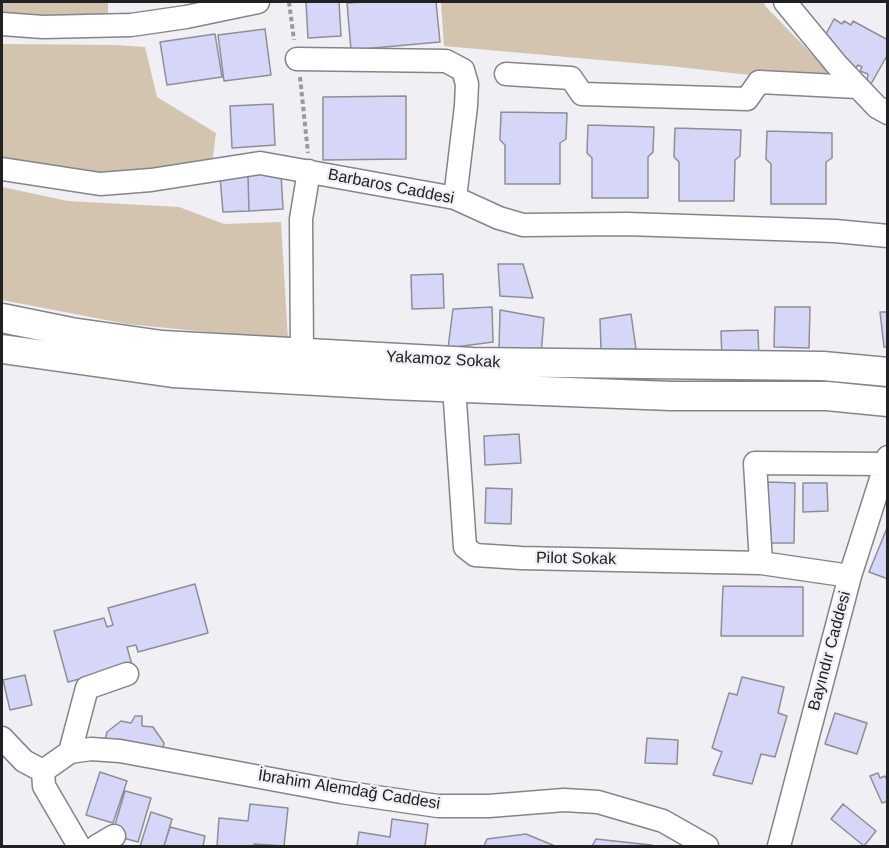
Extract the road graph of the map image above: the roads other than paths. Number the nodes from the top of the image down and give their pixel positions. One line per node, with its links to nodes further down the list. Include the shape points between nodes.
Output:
1 (258, 2): 3 (street, via 131,25)
2 (785, 2): 6 (street)
3 (2, 24)
4 (297, 59): 10 (street, via 446,61 463,70 466,106)
5 (506, 74): 6 (street, via 571,78 582,94 747,99 759,82)
6 (857, 87): 7 (street)
7 (888, 113)
8 (2, 169): 9 (street, Barbaros Caddesi, via 100,184 260,163)
9 (309, 171): 10 (street, Barbaros Caddesi); 14 (street, via 301,219)
10 (455, 198): 11 (street, Barbaros Caddesi, via 523,225 627,224)
11 (888, 236)
12 (2, 318): 14 (main road, Yakamoz Sokak, via 162,345)
13 (2, 349): 16 (main road, Yakamoz Sokak, via 173,373)
14 (302, 353): 15 (main road, Yakamoz Sokak, via 472,362 823,366)
15 (888, 372)
16 (454, 387): 17 (main road, Yakamoz Sokak, via 671,396 827,396); 19 (street, Pilot Sokak, via 465,547 475,555)
17 (888, 402)
18 (886, 460): 19 (street, via 755,463); 20 (street, Bayındır Caddesi)
19 (761, 563): 20 (street, Pilot Sokak)
20 (849, 576): 27 (street, Bayındır Caddesi)
21 (127, 674): 23 (street, via 87,688)
22 (2, 738): 24 (street, via 24,761)
23 (70, 752): 24 (street); 25 (street, İbrahim Alemdağ Caddesi, via 120,751 438,806 598,802 663,820)
24 (43, 771): 26 (street, via 44,786)
25 (703, 845)
26 (79, 846)
27 (779, 846)

